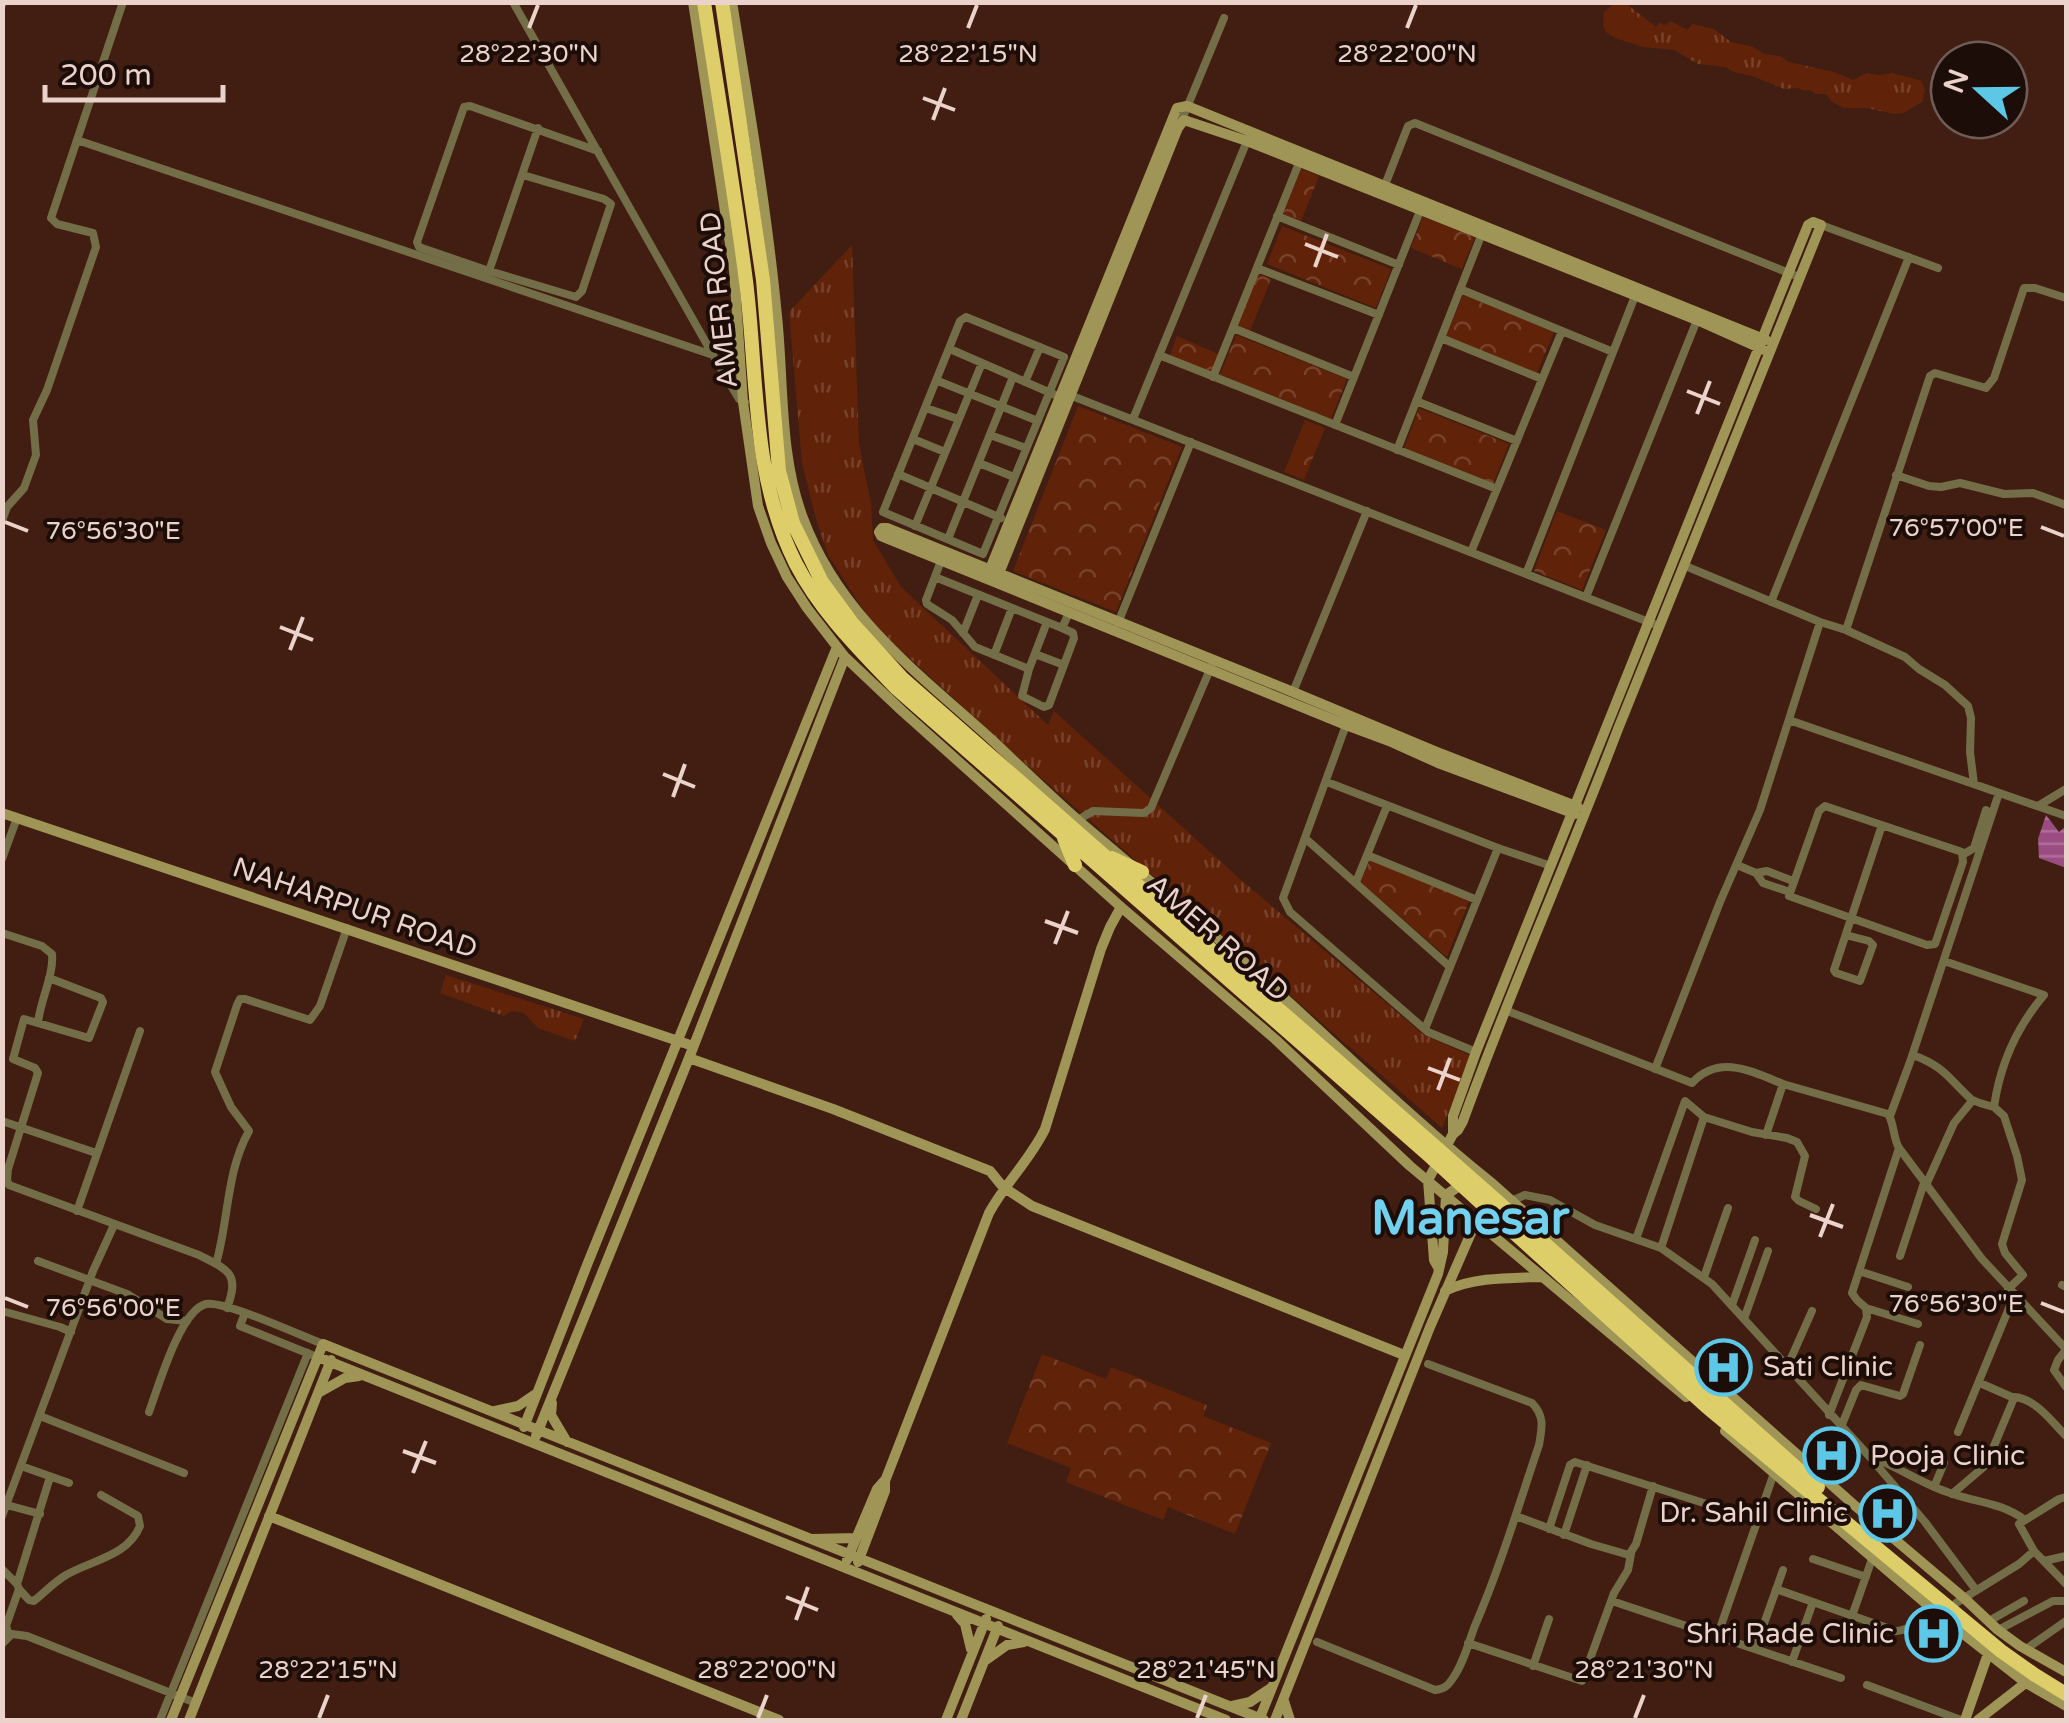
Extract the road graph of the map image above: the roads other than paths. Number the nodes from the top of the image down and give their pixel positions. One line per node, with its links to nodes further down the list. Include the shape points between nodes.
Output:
1 (122, 2): 10 (street)
2 (513, 2): 12 (street)
3 (722, 2): 33 (highway, AMER ROAD)
4 (732, 2): 33 (street)
5 (699, 3): 51 (highway, AMER ROAD, via 746,284)
6 (1224, 18): 7 (street)
7 (1187, 106): 8 (street); 13 (street); 49 (street, via 1174,112)
8 (1181, 122): 11 (street); 49 (street)
9 (538, 128): 12 (street); 14 (street); 24 (street, via 468,106 455,130 418,245)
10 (77, 140): 39 (street); 75 (street, via 51,218 93,233 96,247 34,420 34,463)
11 (1247, 142): 13 (street); 40 (street)
12 (598, 151): 39 (street)
13 (1301, 158): 15 (street); 16 (street); 17 (street)
14 (523, 175): 24 (street); 24 (street, via 611,204 582,291 576,297)
15 (1385, 185): 19 (street); 25 (street, via 1408,126 1416,123)
16 (1420, 210): 19 (street); 21 (street)
17 (1277, 216): 21 (street); 22 (street)
18 (1821, 225): 20 (street); 25 (street, via 1808,225)
19 (1484, 230): 26 (street); 27 (street); 35 (street)
20 (1909, 258): 23 (street); 86 (street)
21 (1399, 265): 29 (street)
22 (1256, 268): 29 (street); 31 (street)
23 (1938, 268)
24 (490, 271)
25 (1794, 275): 35 (street)
26 (1460, 289): 32 (street); 34 (street)
27 (1635, 296): 30 (street); 38 (street)
28 (2066, 298): 67 (street, via 2024,288 1989,386 1930,376)
29 (1379, 315): 43 (street)
30 (1696, 320): 35 (street); 85 (street)
31 (1233, 328): 42 (street); 43 (street)
32 (1562, 330): 38 (street); 45 (street)
33 (773, 331): 118 (street, via 790,472 829,574 878,637); 123 (highway, AMER ROAD, via 779,471 793,523 822,582 902,678)
34 (1441, 338): 45 (street); 50 (street)
35 (1766, 345): 80 (street); 91 (street)
36 (1040, 347): 37 (street, via 966,317); 47 (street); 49 (street, via 1064,357)
37 (950, 349): 41 (street); 46 (street)
38 (1613, 352): 81 (street)
39 (714, 355): 51 (street)
40 (1160, 355): 42 (street); 55 (street)
41 (982, 363): 44 (street); 48 (street)
42 (1214, 377): 57 (street)
43 (1354, 377): 57 (street)
44 (1013, 378): 47 (street); 52 (street)
45 (1542, 379): 60 (street)
46 (938, 381): 48 (street); 53 (street)
47 (1025, 382): 49 (street)
48 (969, 394): 52 (street); 54 (street)
49 (1060, 394): 55 (street); 56 (street); 74 (street); 82 (street)
50 (1416, 400): 60 (street); 63 (street)
51 (749, 402): 96 (street, via 758,506 771,543); 120 (highway, AMER ROAD, via 776,518 796,565 840,630)
52 (1001, 407): 56 (street); 58 (street)
53 (926, 408): 54 (street); 59 (street)
54 (958, 420): 64 (street)
55 (1133, 420): 61 (street)
56 (1038, 421): 62 (street)
57 (1335, 425): 63 (street)
58 (990, 434): 62 (street); 65 (street)
59 (913, 439): 64 (street); 66 (street)
60 (1516, 441): 70 (street)
61 (1191, 442): 73 (street); 92 (street)
62 (1026, 448): 68 (street)
63 (1397, 450): 70 (street)
64 (945, 452): 69 (street)
65 (979, 464): 68 (street); 71 (street)
66 (898, 474): 69 (street); 76 (street, via 883,512)
67 (1896, 475): 72 (street, via 1929,486 1960,483 2033,493); 94 (street)
68 (1014, 477): 74 (street)
69 (931, 487): 71 (street); 76 (street)
70 (1497, 489): 78 (street)
71 (964, 501): 74 (street); 77 (street)
72 (2066, 505)
73 (1367, 511): 78 (street); 103 (street)
74 (1004, 520): 77 (street, via 983,554); 82 (street)
75 (2, 521)
76 (915, 526): 77 (street)
77 (948, 540)
78 (1471, 552): 81 (street)
79 (941, 561): 82 (street); 82 (street, via 879,532 887,528); 83 (street)
80 (1683, 565): 86 (street); 91 (street)
81 (1526, 574): 85 (street)
82 (992, 577): 88 (street); 92 (street)
83 (935, 578): 84 (street); 95 (street, via 927,604)
84 (978, 594): 87 (street); 95 (street)
85 (1586, 598): 91 (street)
86 (1770, 602): 90 (street)
87 (1012, 608): 89 (street); 97 (street)
88 (1069, 613): 92 (street); 93 (street)
89 (1046, 622): 93 (street); 98 (street)
90 (1820, 622): 94 (street); 104 (street)
91 (1654, 624): 112 (street); 114 (street)
92 (1116, 626): 101 (street)
93 (1062, 628): 100 (street, via 1074,635)
94 (1846, 630): 107 (street, via 1906,657 1968,706)
95 (963, 633): 97 (street)
96 (837, 647): 99 (street); 148 (street)
97 (994, 654): 102 (street)
98 (1035, 654): 100 (street); 102 (street)
99 (846, 657): 127 (street); 149 (street)
100 (1064, 665): 102 (street, via 1046,707 1022,696)
101 (1212, 665): 103 (street); 105 (street); 118 (street, via 1152,808 1094,812)
102 (1030, 669)
103 (1293, 692): 112 (street)
104 (1789, 720): 107 (street); 128 (street)
105 (1346, 726): 106 (street); 112 (street)
106 (1327, 782): 110 (street); 121 (street)
107 (1974, 784): 109 (street)
108 (2066, 789): 111 (street)
109 (1999, 793): 111 (street); 141 (street)
110 (1387, 806): 122 (street); 125 (street)
111 (2038, 806): 116 (street)
112 (1574, 810): 114 (street); 129 (street)
113 (1986, 810): 124 (street, via 1975,845)
114 (1587, 812): 144 (street)
115 (2, 813): 117 (street, NAHARPUR ROAD)
116 (2066, 816)
117 (17, 818): 126 (street); 138 (street, NAHARPUR ROAD)
118 (1078, 820): 130 (street)
119 (1882, 824): 124 (street); 132 (street, via 1822,807); 137 (street)
120 (1063, 835): 127 (highway); 165 (highway, AMER ROAD)
121 (1306, 839): 133 (street); 146 (street, via 1284,905)
122 (1498, 848): 129 (street); 135 (street)
123 (1098, 852): 130 (highway); 165 (highway, AMER ROAD)
124 (1964, 854): 137 (street, via 1935,944)
125 (1367, 855): 133 (street); 135 (street)
126 (2, 859)
127 (1075, 865): 136 (street)
128 (1736, 865): 131 (street); 152 (street)
129 (1551, 866): 150 (street)
130 (1142, 872): 165 (street, via 1303,1013)
131 (1756, 874): 132 (street); 134 (street)
132 (1794, 880): 134 (street)
133 (1356, 882): 142 (street)
134 (1790, 892): 137 (street, via 1794,900)
135 (1477, 900): 142 (street)
136 (1121, 907): 168 (street); 171 (street, via 1101,949 1045,1129)
137 (1852, 918): 140 (street)
138 (346, 928): 148 (street, NAHARPUR ROAD); 187 (street, via 310,1020 245,999 237,1004 214,1072 249,1131 229,1185)
139 (2, 934): 143 (street, via 48,949)
140 (1846, 935): 140 (street, via 1873,945 1860,981 1834,972)
141 (1944, 961): 151 (street); 157 (street, via 2044,995 2010,1045)
142 (1450, 967): 146 (street)
143 (49, 978): 145 (street); 145 (street, via 103,1004 90,1038)
144 (1506, 1010): 152 (street); 162 (street)
145 (38, 1022): 161 (street, via 24,1018 13,1054 38,1074)
146 (1425, 1029): 150 (street)
147 (140, 1031): 166 (street)
148 (678, 1041): 149 (street, NAHARPUR ROAD); 220 (street)
149 (691, 1052): 171 (street, NAHARPUR ROAD, via 990,1171); 222 (street)
150 (1476, 1052): 162 (street)
151 (1913, 1055): 155 (street, via 1950,1075); 158 (street)
152 (1654, 1069): 153 (street)
153 (1692, 1083): 154 (street, via 1702,1072 1737,1067); 156 (street)
154 (1783, 1084): 158 (street); 163 (street)
155 (1972, 1100): 157 (street); 170 (street)
156 (1685, 1101): 159 (street); 179 (street)
157 (1994, 1107): 181 (street, via 2004,1116 2022,1180)
158 (1890, 1116): 164 (street)
159 (1704, 1117): 163 (street); 182 (street)
160 (2, 1120): 161 (street)
161 (22, 1127): 166 (street); 176 (street, via 9,1185)
162 (1452, 1134): 165 (street)
163 (1766, 1134): 175 (street, via 1804,1150 1795,1197)
164 (1899, 1148): 170 (street); 189 (street)
165 (1439, 1151): 167 (street); 168 (street); 173 (highway, AMER ROAD, bridge)
166 (96, 1153): 176 (street)
167 (1478, 1172): 169 (street); 172 (street)
168 (1428, 1180): 172 (street); 188 (street)
169 (1493, 1184): 173 (street); 177 (street)
170 (1925, 1184): 184 (street); 185 (street)
171 (1003, 1187): 211 (street, NAHARPUR ROAD, via 1032,1206); 245 (street)
172 (1446, 1195): 177 (street); 188 (street)
173 (1500, 1205): 179 (street, via 1525,1195 1550,1200); 212 (street); 217 (highway, AMER ROAD); 224 (highway, AMER ROAD)
174 (1728, 1208): 191 (street)
175 (1816, 1208)
176 (77, 1211): 178 (street)
177 (1476, 1221): 190 (street); 194 (street)
178 (114, 1225): 187 (street); 192 (street)
179 (1636, 1239): 182 (street)
180 (1755, 1240): 196 (street)
181 (2002, 1244): 185 (street); 195 (street, via 2023,1274)
182 (1660, 1248): 191 (street)
183 (1768, 1251): 202 (street)
184 (1900, 1256)
185 (1982, 1260): 195 (street)
186 (38, 1261): 192 (street)
187 (216, 1264): 197 (street, via 234,1282)
188 (1439, 1269): 211 (street)
189 (1858, 1271): 193 (street); 198 (street, via 1852,1293)
190 (1542, 1277): 194 (street); 224 (street)
191 (1704, 1278): 196 (street)
192 (90, 1279): 203 (street, via 163,1317); 205 (street)
193 (1908, 1287)
194 (1444, 1292): 297 (street)
195 (2011, 1292): 209 (street); 218 (street)
196 (1732, 1305): 202 (street)
197 (227, 1308): 201 (street); 203 (street, via 202,1304)
198 (1866, 1308): 204 (street); 227 (street)
199 (2, 1311): 205 (street)
200 (1812, 1311): 215 (street)
201 (244, 1314): 206 (street); 210 (street, via 240,1326)
202 (1744, 1319): 215 (street)
203 (187, 1321): 226 (street)
204 (1918, 1324)
205 (71, 1332): 228 (street)
206 (323, 1344): 208 (street); 210 (street)
207 (1920, 1345): 230 (street, via 1902,1394 1861,1385)
208 (336, 1350): 213 (street); 225 (street)
209 (2066, 1350): 219 (street, via 2054,1370)
210 (313, 1355): 213 (street); 312 (street)
211 (1404, 1355): 294 (street)
212 (1685, 1356): 217 (highway); 237 (street)
213 (330, 1362): 216 (street); 221 (street)
214 (1428, 1364): 256 (street, via 1538,1409 1543,1426)
215 (1788, 1365): 227 (street)
216 (365, 1376): 221 (street, via 345,1378); 234 (street)
217 (1700, 1380): 237 (highway, AMER ROAD)
218 (1980, 1383): 223 (street); 232 (street)
219 (2066, 1386)
220 (538, 1392): 225 (street, via 518,1406); 229 (street)
221 (318, 1394): 255 (street)
222 (552, 1397): 231 (street); 236 (street, via 552,1415)
223 (2014, 1398): 233 (street, via 2024,1398); 249 (street, via 1986,1465)
224 (1700, 1404): 243 (street); 293 (highway, AMER ROAD)
225 (489, 1411): 229 (street)
226 (149, 1412)
227 (1830, 1415): 230 (street)
228 (40, 1416): 241 (street); 242 (street)
229 (525, 1426): 231 (street); 234 (street)
230 (1841, 1427): 238 (street)
231 (538, 1430): 235 (street); 236 (street)
232 (1958, 1432)
233 (2066, 1436)
234 (520, 1438): 235 (street)
235 (534, 1443): 271 (street)
236 (568, 1443): 262 (street)
237 (1777, 1444): 278 (highway, AMER ROAD)
238 (1869, 1456): 248 (street); 277 (street)
239 (1944, 1463): 248 (street)
240 (1587, 1465): 247 (street); 259 (street, via 1570,1465); 260 (street)
241 (22, 1466): 244 (street); 252 (street)
242 (184, 1473)
243 (1774, 1473): 257 (street); 268 (street)
244 (50, 1477): 246 (street); 253 (street)
245 (885, 1481): 261 (street); 266 (street)
246 (69, 1483)
247 (1654, 1486): 257 (street); 264 (street)
248 (1934, 1487): 249 (street)
249 (1952, 1494): 258 (street, via 2003,1506)
250 (101, 1495): 275 (street, via 138,1516 132,1540 34,1601)
251 (2066, 1497): 258 (street)
252 (7, 1505): 253 (street); 254 (street)
253 (40, 1514): 275 (street)
254 (2, 1516)
255 (269, 1516): 314 (street); 320 (street)
256 (1516, 1516): 259 (street); 298 (street)
257 (1757, 1520): 292 (street)
258 (2026, 1520): 263 (street, via 2020,1526)
259 (1549, 1529): 260 (street)
260 (1564, 1534): 264 (street)
261 (856, 1538): 262 (street); 266 (street)
262 (806, 1539): 266 (street)
263 (2034, 1551): 269 (street); 277 (street)
264 (1631, 1554): 279 (street)
265 (2066, 1556): 269 (street)
266 (854, 1558): 271 (street); 285 (street)
267 (1814, 1559): 273 (street)
268 (1872, 1559): 273 (street); 283 (street)
269 (2044, 1562): 274 (street)
270 (2, 1569): 275 (street)
271 (849, 1570): 284 (street)
272 (1783, 1570): 276 (street)
273 (1866, 1577): 287 (street)
274 (2066, 1584)
275 (18, 1587): 295 (street)
276 (1776, 1590): 282 (street); 299 (street)
277 (1976, 1590): 278 (street)
278 (1960, 1600): 293 (street); 308 (highway, AMER ROAD, via 2006,1645)
279 (1612, 1601): 292 (street); 304 (street, via 1583,1680)
280 (2024, 1601): 293 (street)
281 (2066, 1601): 293 (street, via 2053,1600)
282 (1812, 1602): 287 (street); 303 (street)
283 (1932, 1610): 287 (street, via 1902,1631); 293 (street)
284 (952, 1611): 290 (street); 301 (street, via 965,1624)
285 (990, 1611): 286 (street); 290 (street)
286 (1002, 1616): 291 (street); 315 (street)
287 (1852, 1616)
288 (1549, 1618): 304 (street)
289 (2066, 1621): 300 (street)
290 (984, 1624): 291 (street); 301 (street)
291 (997, 1629): 296 (street); 302 (street)
292 (1717, 1637): 299 (street)
293 (1992, 1637): 300 (street); 307 (highway, AMER ROAD); 327 (street)
294 (1292, 1638): 297 (street); 310 (street)
295 (6, 1639): 312 (street, via 27,1636)
296 (1030, 1642): 302 (street, via 1006,1645); 323 (street)
297 (1311, 1642): 298 (street, via 1434,1690 1452,1682); 313 (street)
298 (1468, 1644): 304 (street)
299 (1755, 1649): 303 (street)
300 (2026, 1649): 305 (street)
301 (972, 1655): 321 (street)
302 (984, 1662): 322 (street)
303 (1792, 1662): 306 (street)
304 (1533, 1666)
305 (2066, 1672)
306 (1841, 1678)
307 (2030, 1679): 311 (highway, AMER ROAD); 316 (street); 328 (street)
308 (2066, 1684)
309 (1867, 1685): 327 (street)
310 (1272, 1688): 315 (street, via 1250,1702); 324 (street)
311 (2066, 1694)
312 (175, 1696): 314 (street); 317 (street); 318 (street)
313 (1284, 1696): 325 (street); 326 (street)
314 (196, 1703): 319 (street)
315 (1226, 1706): 324 (street)
316 (2066, 1706)
317 (160, 1720)
318 (171, 1720)
319 (190, 1720)
320 (779, 1720)
321 (946, 1720)
322 (961, 1720)
323 (1226, 1720)
324 (1261, 1720)
325 (1274, 1720)
326 (1290, 1720)
327 (1963, 1720)
328 (1978, 1720)

